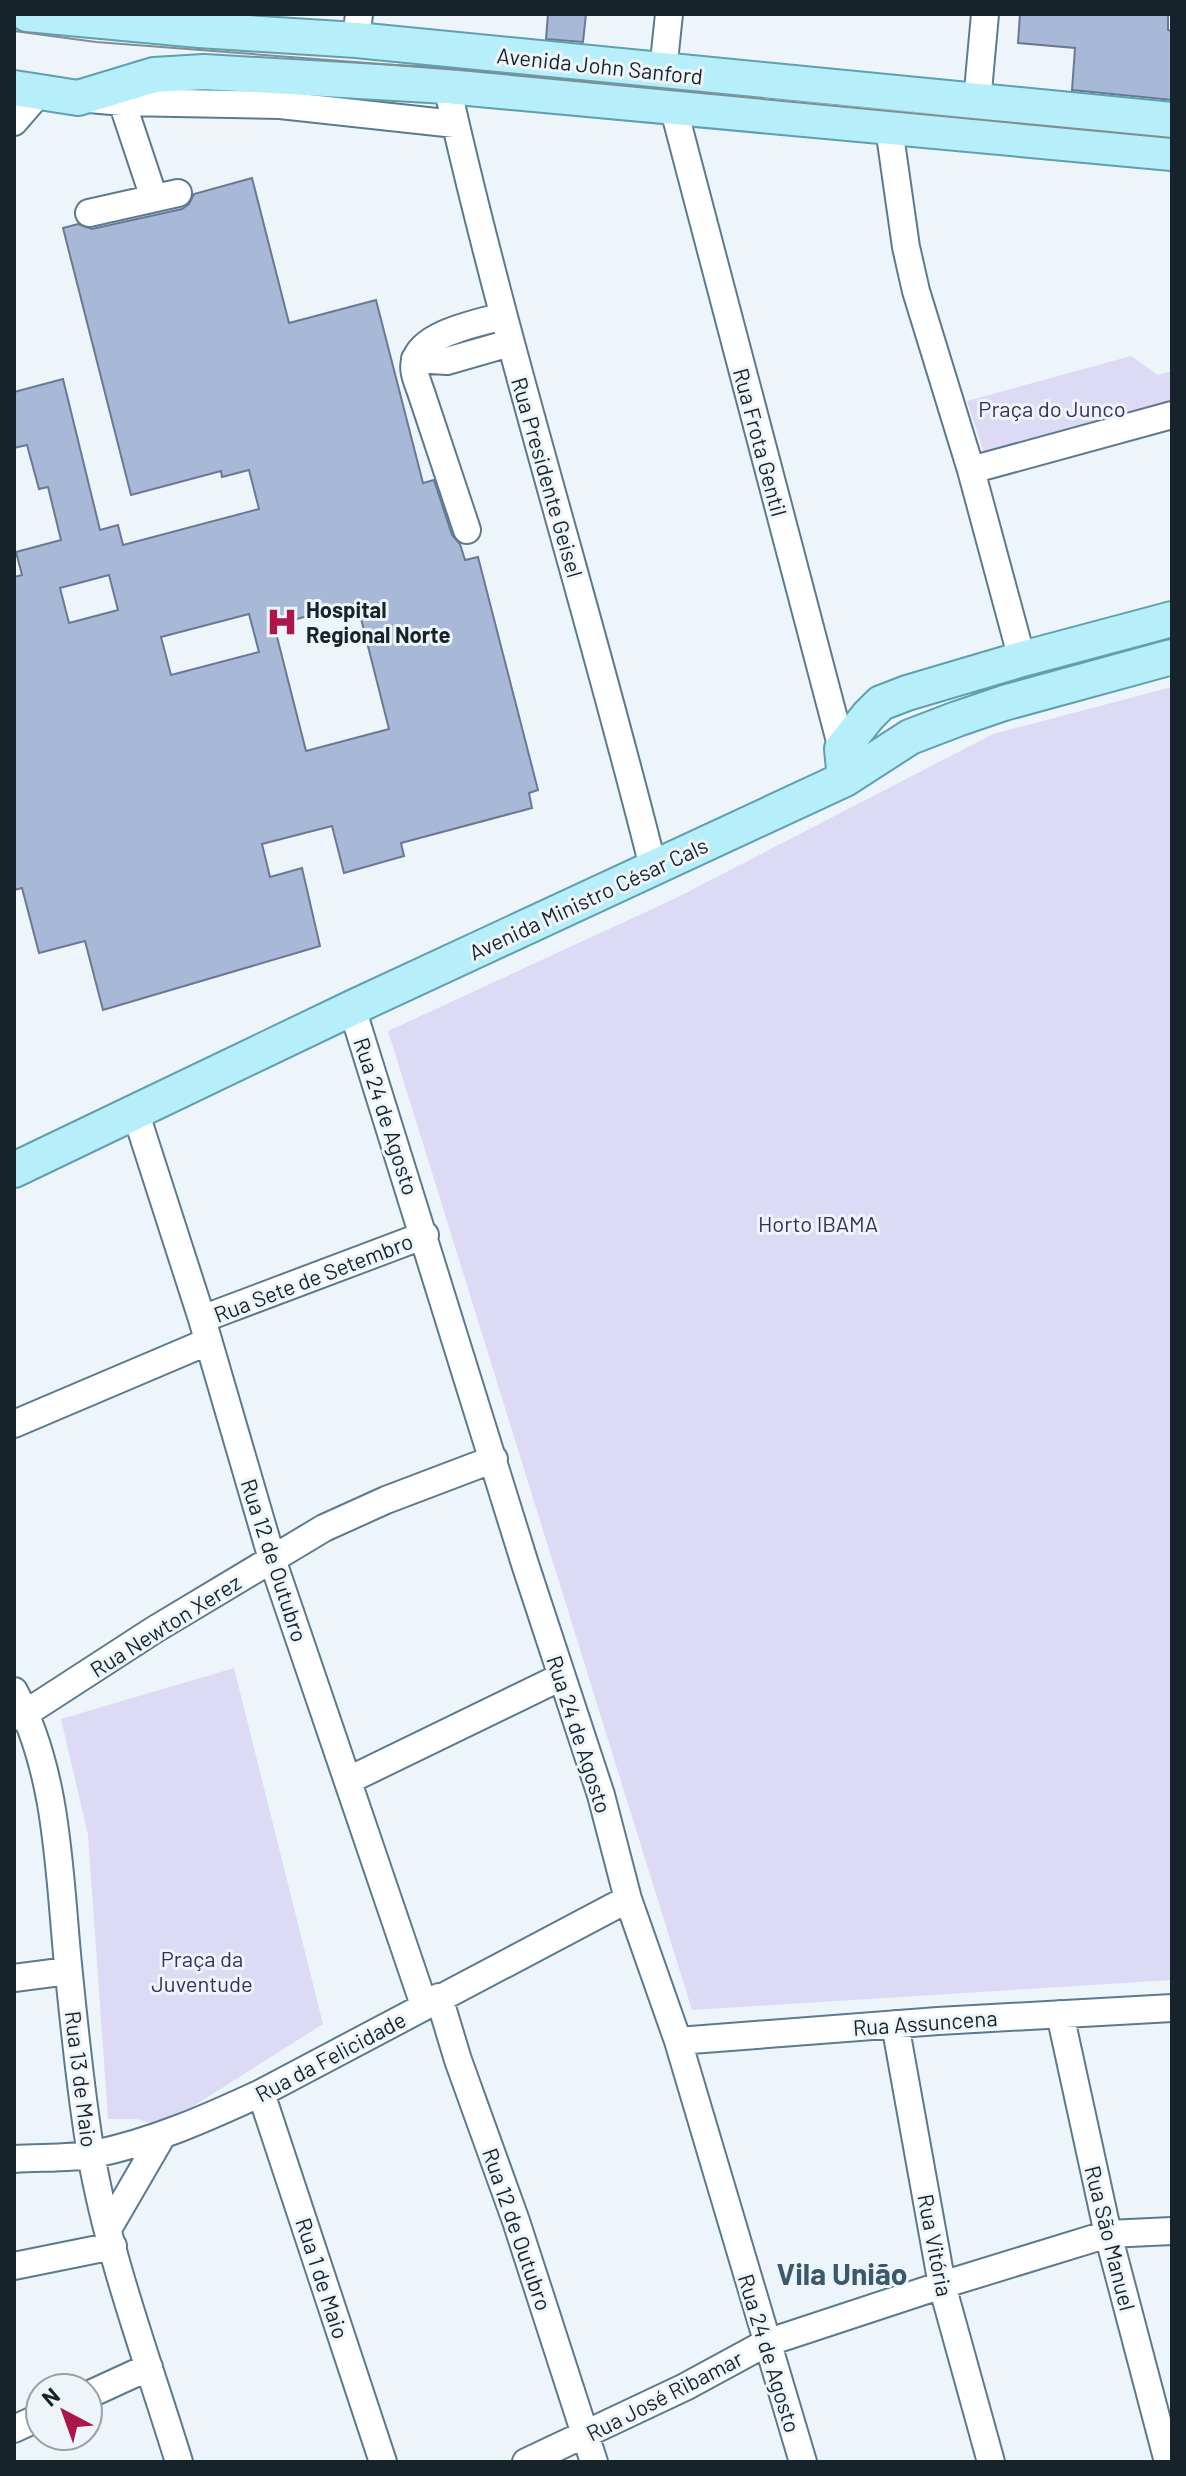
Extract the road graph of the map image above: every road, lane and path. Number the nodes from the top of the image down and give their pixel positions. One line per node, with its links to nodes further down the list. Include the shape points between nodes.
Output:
1 (27, 14): 4 (main road, Avenida John Sanford, via 199,30)
2 (669, 14): 5 (street)
3 (985, 14): 10 (street)
4 (358, 27): 5 (main road, Avenida John Sanford)
5 (663, 71): 10 (main road, Avenida John Sanford)
6 (447, 86): 8 (main road, Avenida John Sanford, via 178,72 130,80); 11 (main road, Avenida John Sanford); 14 (street, Rua Presidente Geisel)
7 (27, 90): 8 (main road, Avenida John Sanford); 13 (street)
8 (78, 98): 9 (street)
9 (122, 102): 14 (street, via 280,105); 17 (street, via 166,195)
10 (977, 102): 12 (main road, Avenida John Sanford)
11 (673, 106): 15 (main road, Avenida John Sanford); 27 (street, Rua Frota Gentil)
12 (1172, 120)
13 (14, 122)
14 (455, 124): 18 (street, Rua Presidente Geisel)
15 (889, 128): 16 (main road, Avenida John Sanford); 22 (street, via 916,291)
16 (1172, 153)
17 (89, 213)
18 (503, 316): 19 (street, Rua Presidente Geisel); 20 (street, via 450,331)
19 (510, 343): 20 (street, via 447,361); 28 (street, Rua Presidente Geisel)
20 (415, 359): 23 (street)
21 (1172, 415): 22 (street)
22 (971, 470): 26 (street)
23 (467, 530)
24 (1172, 619): 26 (main road, Avenida Ministro César Cals)
25 (1172, 657): 27 (main road, Avenida Ministro César Cals, via 1004,703)
26 (1022, 659): 27 (main road, Avenida Ministro César Cals, via 881,703 868,716)
27 (844, 764): 28 (main road, Avenida Ministro César Cals)
28 (653, 867): 29 (main road, Avenida Ministro César Cals)
29 (352, 1008): 30 (main road, Avenida Ministro César Cals); 32 (street, Rua 24 de Agosto)
30 (135, 1111): 31 (main road, Avenida Ministro César Cals); 33 (street, Rua 12 de Outubro)
31 (14, 1170)
32 (425, 1235): 33 (street, Rua Sete de Setembro); 35 (street, Rua 24 de Agosto)
33 (205, 1330): 34 (street, Rua Sete de Setembro); 36 (street, Rua 12 de Outubro)
34 (14, 1424)
35 (494, 1459): 36 (street, Rua Newton Xerez, via 386,1500); 37 (street, Rua 24 de Agosto)
36 (272, 1559): 38 (street, Rua Newton Xerez); 39 (street, Rua 12 de Outubro)
37 (561, 1677): 39 (street); 40 (street, Rua 24 de Agosto, via 601,1795)
38 (18, 1707): 41 (street, Rua 13 de Maio, via 41,1751 66,1914)
39 (349, 1780): 43 (street, Rua 12 de Outubro)
40 (628, 1899): 43 (street, Rua da Felicidade); 47 (street, Rua 24 de Agosto)
41 (68, 1971): 42 (street); 50 (street, Rua 13 de Maio)
42 (14, 1978)
43 (432, 2001): 48 (street, Rua da Felicidade); 60 (street, Rua 12 de Outubro)
44 (1172, 2008): 45 (street, Rua Assuncena)
45 (1060, 2014): 46 (street, Rua Assuncena); 53 (street, Rua São Manuel)
46 (895, 2024): 47 (street, Rua Assuncena); 56 (street, Rua Vitória)
47 (678, 2041): 57 (street, Rua 24 de Agosto)
48 (261, 2093): 49 (street, Rua da Felicidade); 62 (street, Rua 1 de Maio)
49 (162, 2136): 50 (street, Rua da Felicidade); 54 (street)
50 (91, 2154): 51 (street, Rua da Felicidade); 54 (street, Rua 13 de Maio)
51 (14, 2159)
52 (1172, 2231): 53 (street, Rua José Ribamar)
53 (1108, 2234): 56 (street, Rua José Ribamar); 67 (street, Rua São Manuel)
54 (110, 2237): 55 (street); 58 (street, Rua 13 de Maio)
55 (14, 2266)
56 (942, 2285): 57 (street, Rua José Ribamar); 66 (street, Rua Vitória)
57 (766, 2343): 60 (street, Rua José Ribamar); 65 (street, Rua 24 de Agosto)
58 (149, 2367): 59 (street); 61 (street, Rua 13 de Maio)
59 (104, 2388)
60 (586, 2435): 63 (street, Rua José Ribamar); 64 (street, Rua 12 de Outubro)
61 (179, 2462)
62 (383, 2462)
63 (526, 2462)
64 (594, 2462)
65 (803, 2462)
66 (991, 2462)
67 (1168, 2462)

